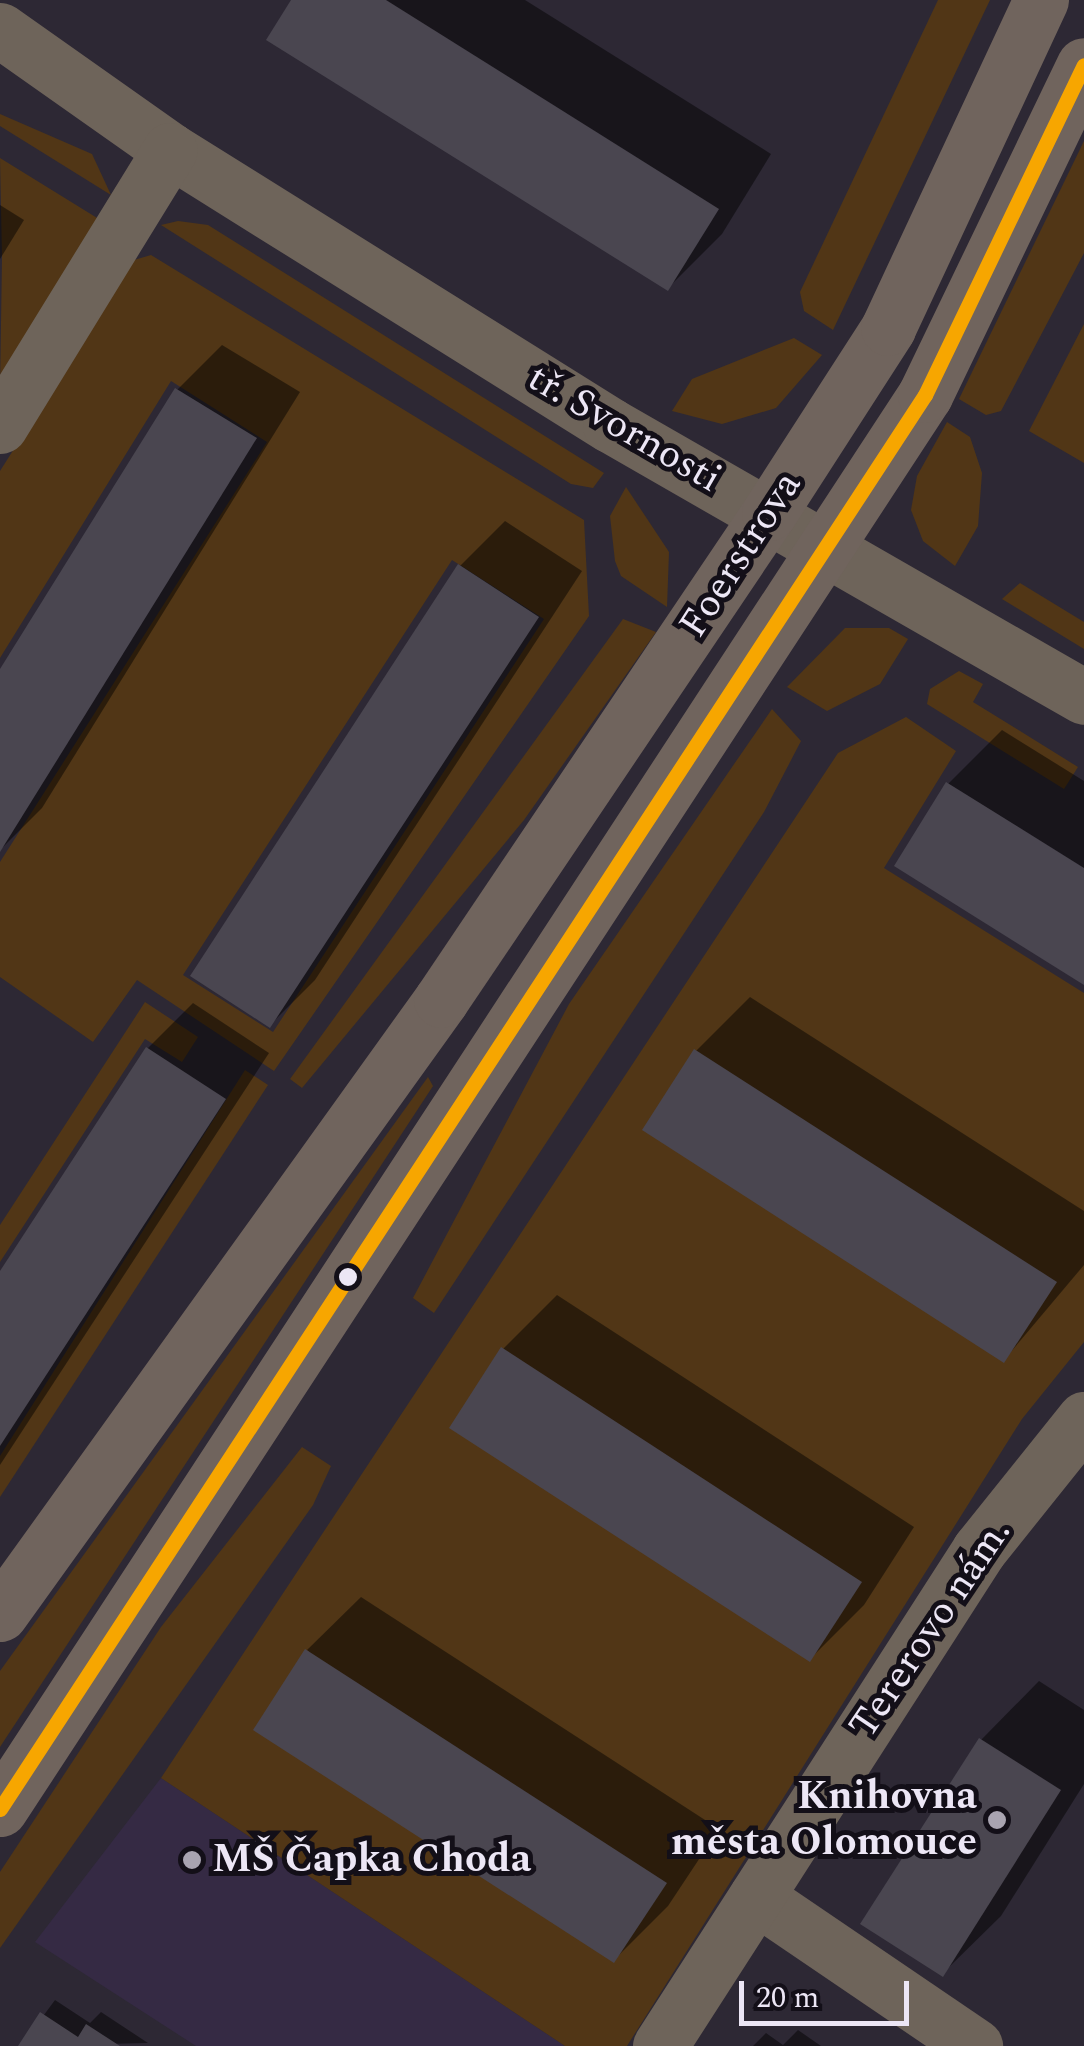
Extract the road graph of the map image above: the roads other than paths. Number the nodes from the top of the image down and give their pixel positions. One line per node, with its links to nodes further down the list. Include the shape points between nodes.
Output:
1 (1041, 0): 6 (main road, Foerstrova, via 888,328)
2 (9, 22): 4 (street, tř. Svornosti)
3 (1084, 65): 7 (main road, Foerstrova, via 951,349)
4 (170, 150): 5 (street); 6 (street, tř. Svornosti)
5 (0, 426)
6 (769, 513): 7 (street, tř. Svornosti); 10 (main road, Foerstrova, via 430,1015)
7 (826, 545): 8 (street, tř. Svornosti); 11 (main road, Foerstrova)
8 (1084, 697)
9 (1084, 1419): 12 (street, Tererovo nám., via 980,1550)
10 (0, 1614)
11 (0, 1809)
12 (756, 1897): 13 (street, Tererovo nám.); 14 (street)
13 (660, 2046)
14 (975, 2046)

